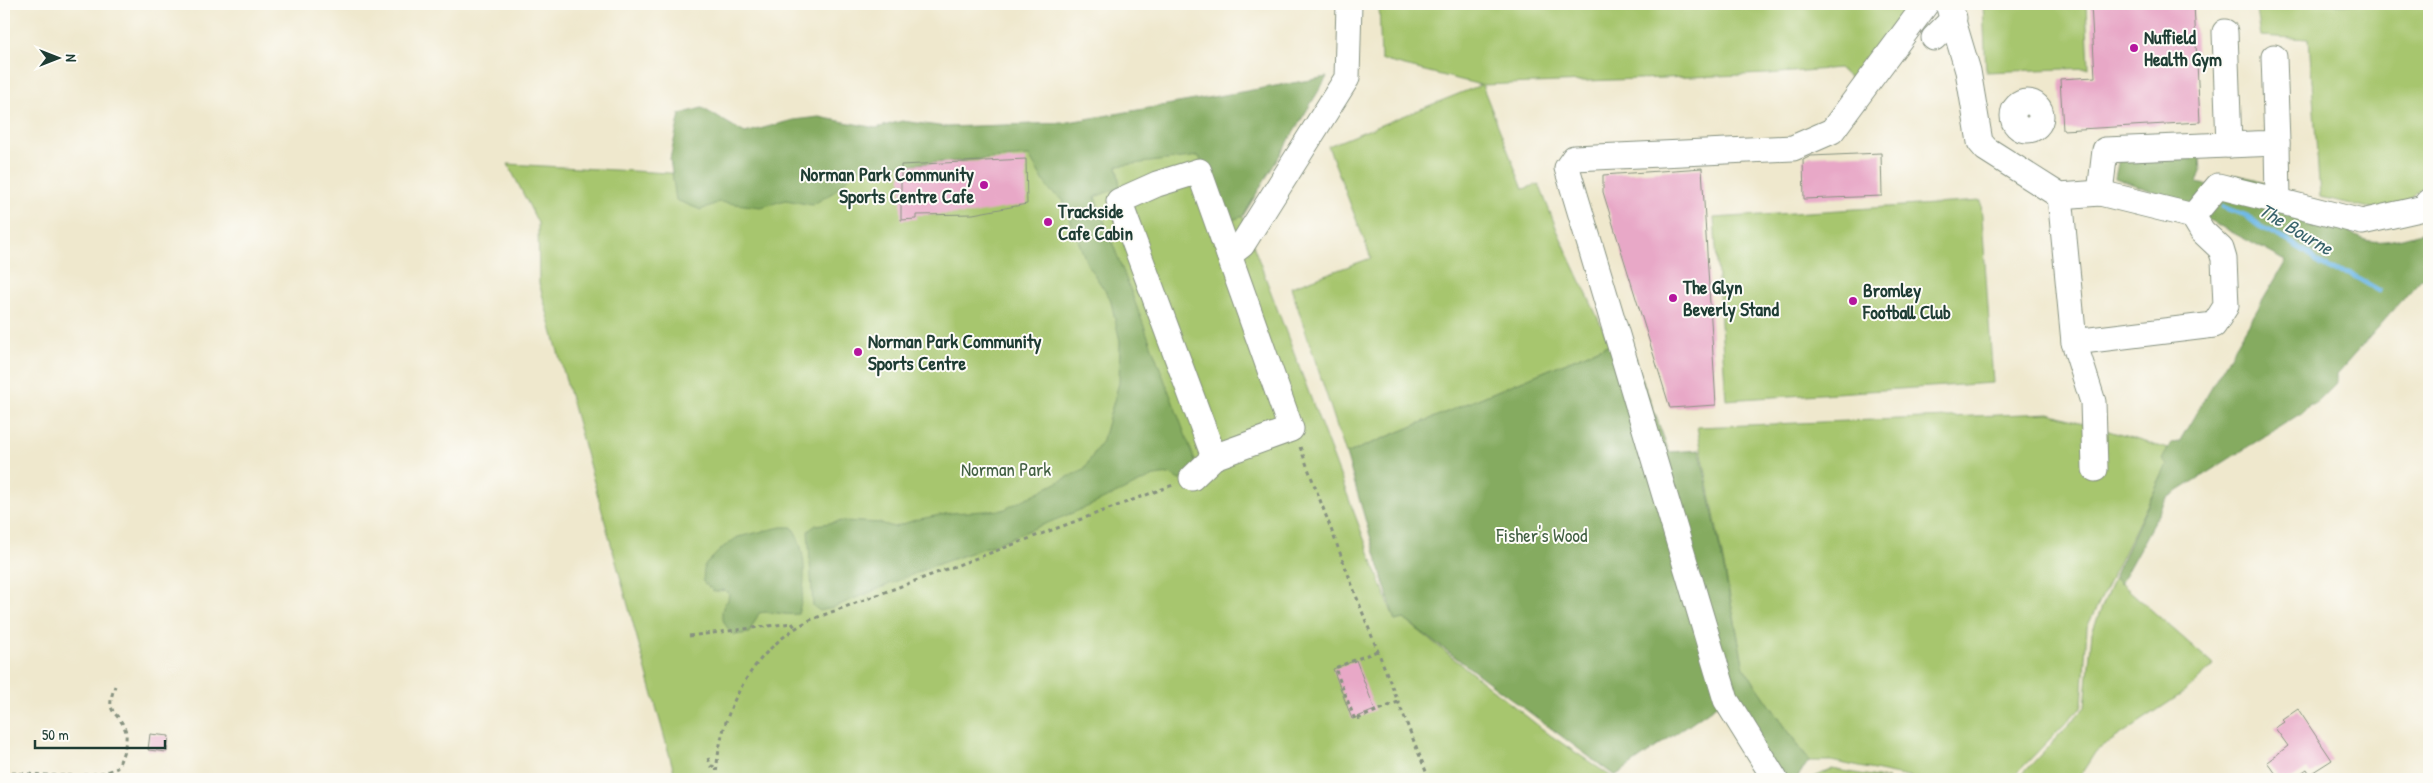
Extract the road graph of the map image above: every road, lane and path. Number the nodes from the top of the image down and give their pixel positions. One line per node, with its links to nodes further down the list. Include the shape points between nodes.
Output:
1 (1349, 4): 16 (lane, via 1347,78 1242,245)
2 (1926, 4): 32 (lane, via 1832,131 1793,148 1574,158 1567,168 1726,700)
3 (1951, 11): 5 (lane); 7 (lane, via 1968,71)
4 (2226, 32): 10 (lane)
5 (1934, 38)
6 (2274, 57): 9 (lane)
7 (1974, 108): 8 (lane, via 2004,106); 12 (lane, via 1980,142 1986,149)
8 (2015, 109)
9 (2277, 142): 10 (lane); 13 (lane)
10 (2229, 144): 11 (lane, via 2105,150)
11 (2100, 193): 12 (lane); 15 (lane)
12 (2060, 196): 17 (lane)
13 (2278, 200): 14 (lane, via 2362,222 2424,208); 15 (lane, via 2218,186)
14 (2429, 202)
15 (2193, 216): 17 (lane, via 2202,232 2220,249 2224,259 2226,306 2214,325)
16 (1229, 255): 18 (lane); 19 (lane, via 1199,171 1156,184 1119,201)
17 (2074, 342): 20 (lane, via 2093,402)
18 (1291, 429): 19 (lane); 24 (path)
19 (1214, 457): 21 (lane)
20 (2096, 469)
21 (1192, 478): 22 (path)
22 (795, 627): 23 (path, via 792,623); 28 (path, via 765,652 743,683 722,736)
23 (689, 636)
24 (1377, 651): 26 (path); 26 (path, via 1335,668 1355,720)
25 (114, 686): 29 (path, via 110,697 111,709 125,729 126,736 118,768 103,773 69,775)
26 (1398, 702): 31 (path)
27 (708, 758): 28 (path, via 711,766)
28 (717, 766): 30 (path)
29 (4, 773)
30 (716, 779)
31 (1429, 779)
32 (1776, 779)

